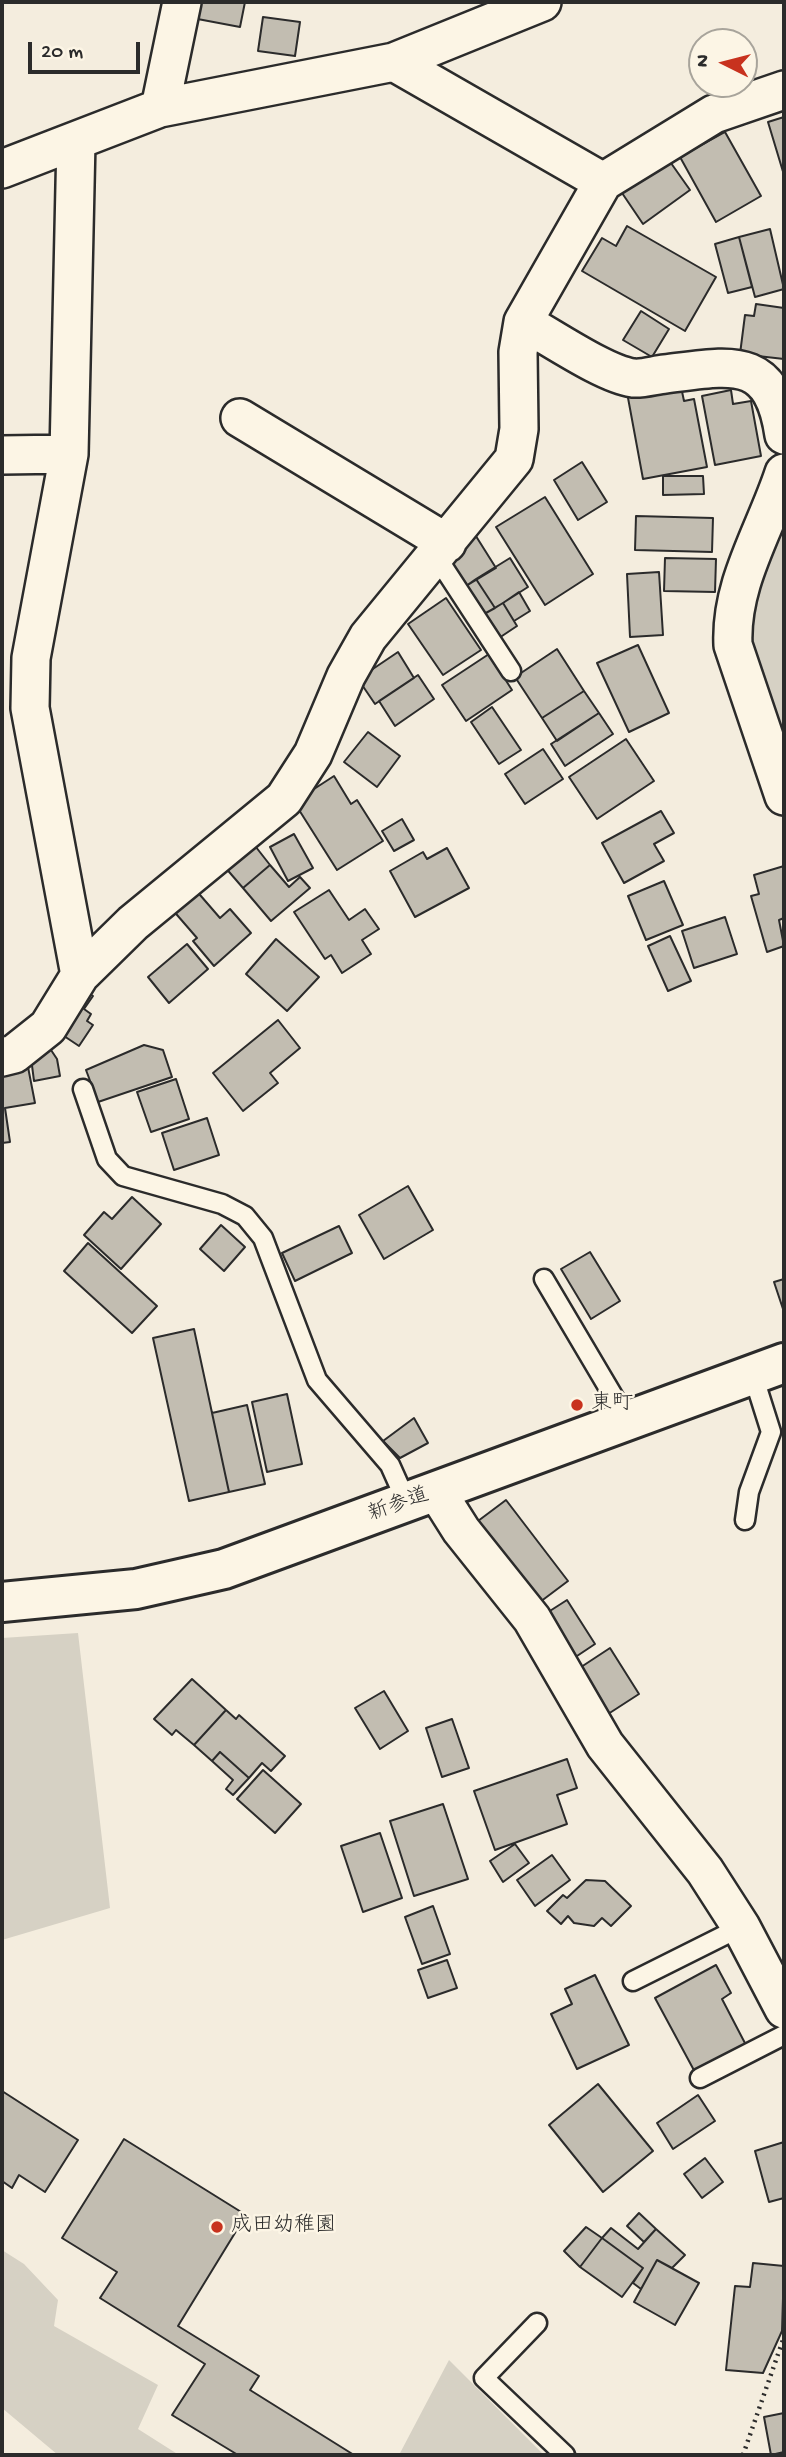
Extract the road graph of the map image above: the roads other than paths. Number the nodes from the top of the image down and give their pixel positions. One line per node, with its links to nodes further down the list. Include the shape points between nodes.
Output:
1 (183, 2): 5 (street)
2 (542, 2): 3 (street)
3 (394, 62): 5 (street); 8 (street)
4 (784, 90): 8 (street, via 714,114)
5 (160, 108): 6 (street)
6 (76, 141): 7 (street); 13 (street)
7 (2, 169)
8 (603, 182): 9 (street)
9 (523, 322): 11 (street, via 610,370 634,378 727,366 750,373 768,384); 15 (street, via 514,459)
10 (240, 418): 15 (street)
11 (784, 435)
12 (2, 454): 13 (street)
13 (69, 454): 18 (street, via 31,658 30,708)
14 (784, 474): 17 (street, via 737,590 732,620 733,645)
15 (442, 550): 16 (lane); 18 (street, via 368,637 313,754 284,799 133,923)
16 (511, 671)
17 (784, 796)
18 (80, 975): 19 (street, via 48,1027 14,1054)
19 (2, 1057)
20 (83, 1089): 24 (lane, via 107,1159 123,1176 222,1204 245,1216 263,1238 317,1380)
21 (544, 1279): 23 (lane)
22 (769, 1369): 23 (street, 新参道); 25 (lane, via 771,1432 749,1492)
23 (628, 1421): 24 (street, 新参道)
24 (422, 1497): 26 (street, 新参道, via 224,1569 136,1589); 27 (street, via 461,1530 532,1619 605,1745 705,1871)
25 (745, 1520)
26 (2, 1602)
27 (741, 1927): 28 (lane); 29 (street)
28 (633, 1981)
29 (784, 2009)
30 (784, 2035): 31 (lane)
31 (700, 2078)
32 (537, 2323): 33 (lane, via 484,2378)
33 (565, 2455)

